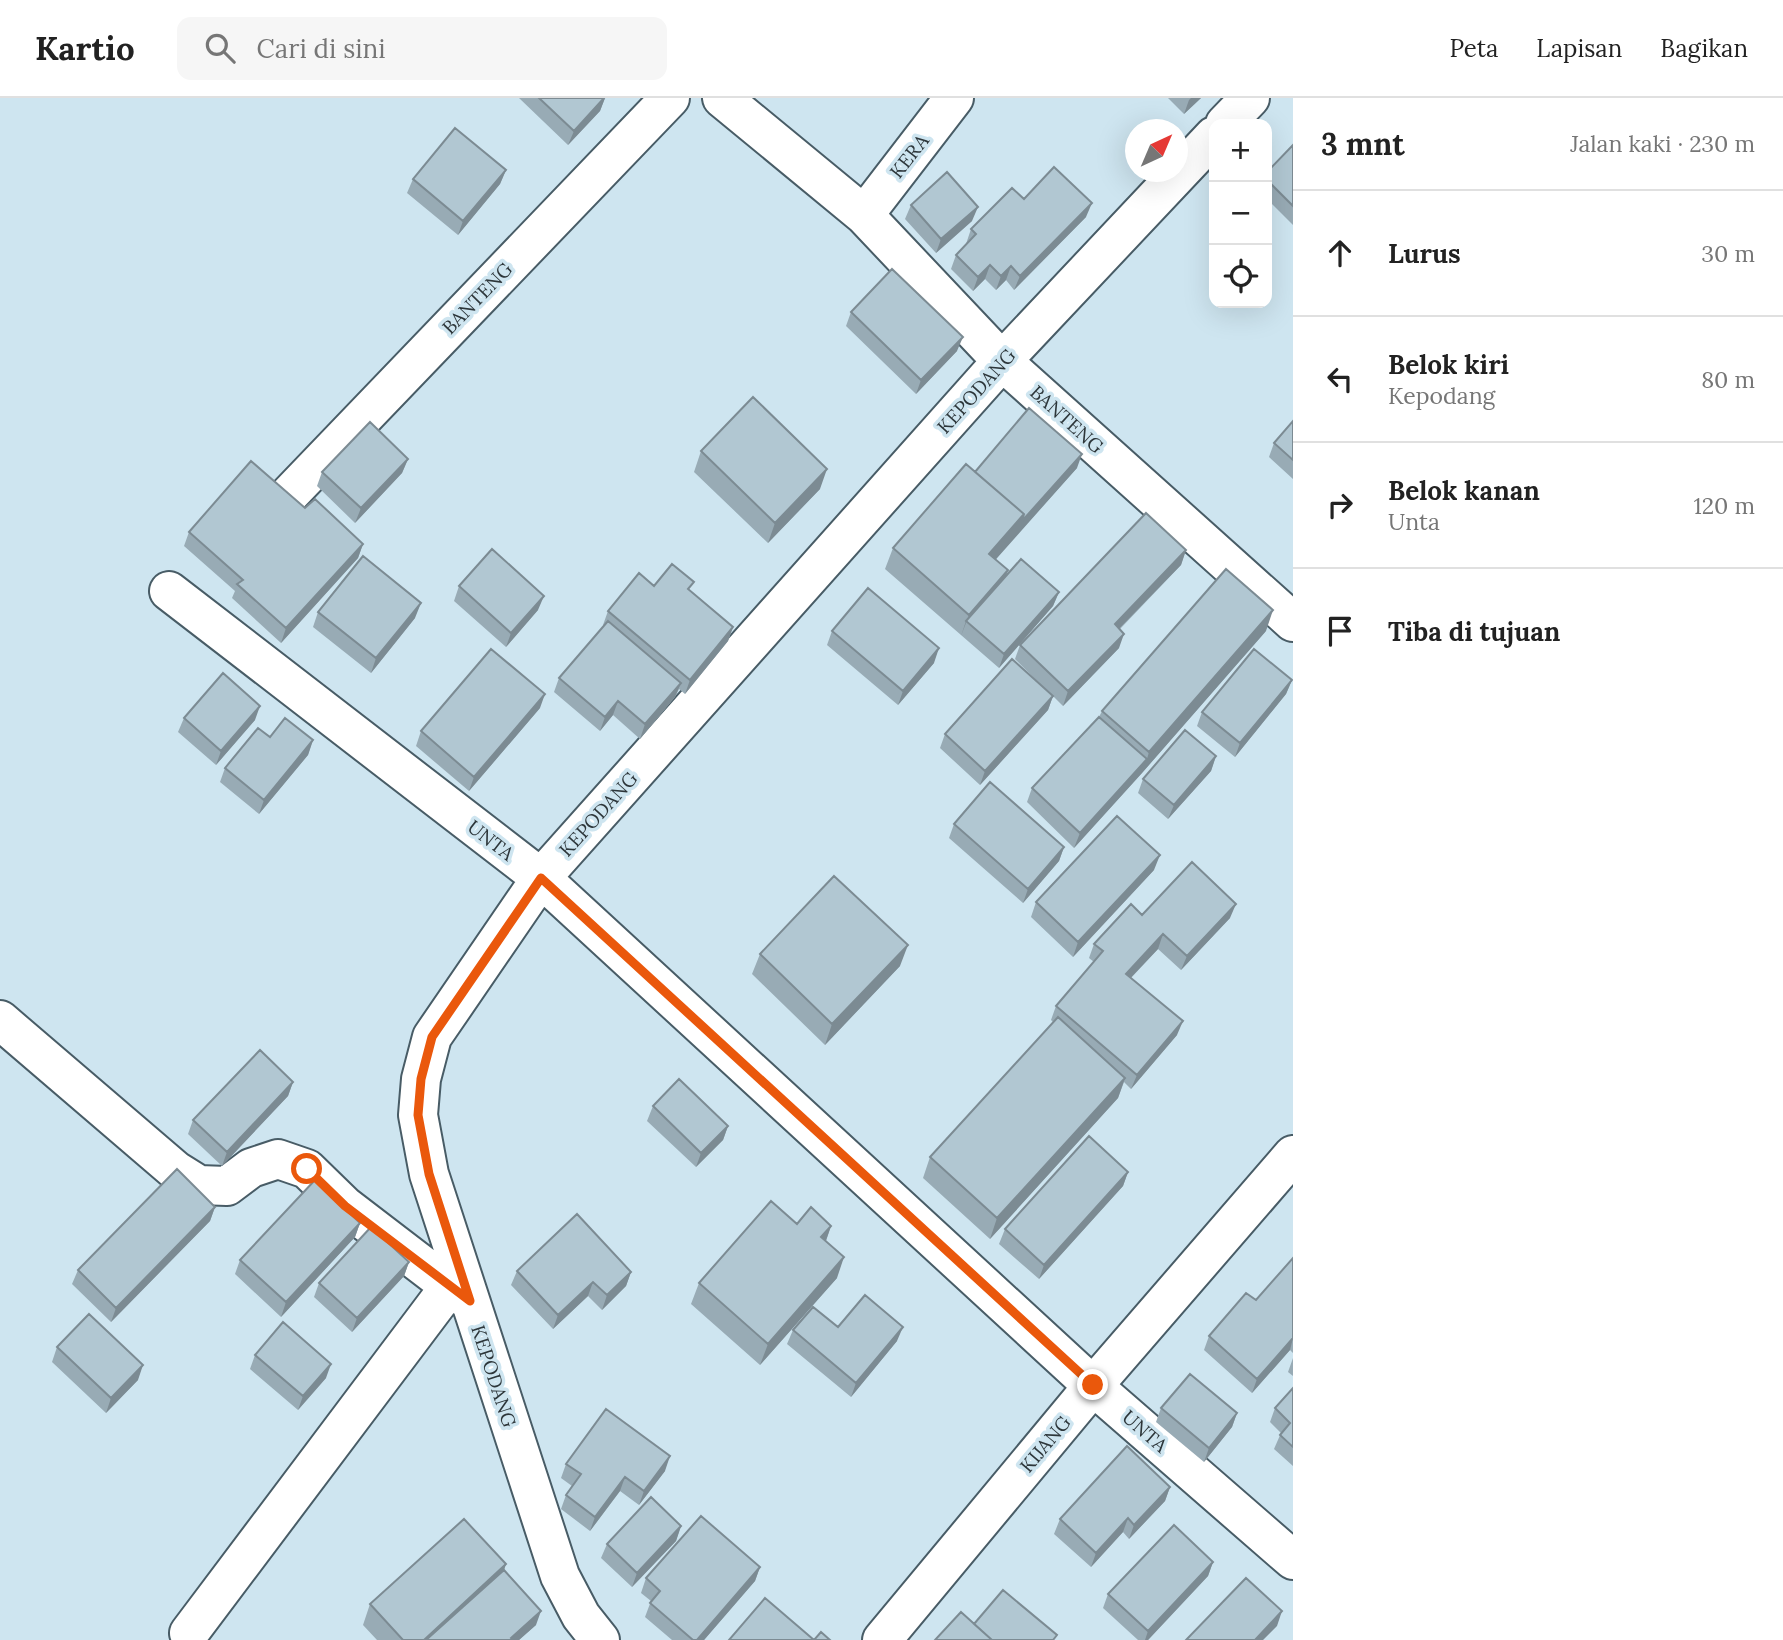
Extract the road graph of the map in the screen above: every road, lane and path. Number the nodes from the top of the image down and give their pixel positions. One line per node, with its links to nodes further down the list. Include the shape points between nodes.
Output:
1 (670, 98): 9 (street, BANTENG)
2 (722, 98): 7 (street, BANTENG)
3 (954, 98): 7 (street, KERA)
4 (1250, 98): 5 (street)
5 (1230, 119)
6 (1209, 141): 8 (street, KEPODANG)
7 (864, 215): 8 (street, BANTENG)
8 (1002, 361): 11 (street, BANTENG); 12 (street, KEPODANG)
9 (285, 499)
10 (169, 591): 12 (street, UNTA)
11 (1293, 622)
12 (541, 878): 15 (street, KEPODANG, via 432,1037 421,1079 418,1115); 16 (street, UNTA)
13 (0, 1020): 15 (street, via 175,1170 199,1185 227,1186 251,1168 278,1159 307,1169 345,1206)
14 (1293, 1155): 16 (street, KIJANG)
15 (460, 1294): 18 (street); 19 (street, KEPODANG, via 559,1576)
16 (1093, 1385): 17 (street, UNTA); 20 (street, KIJANG)
17 (1293, 1560)
18 (189, 1633)
19 (600, 1640)
20 (882, 1640)

